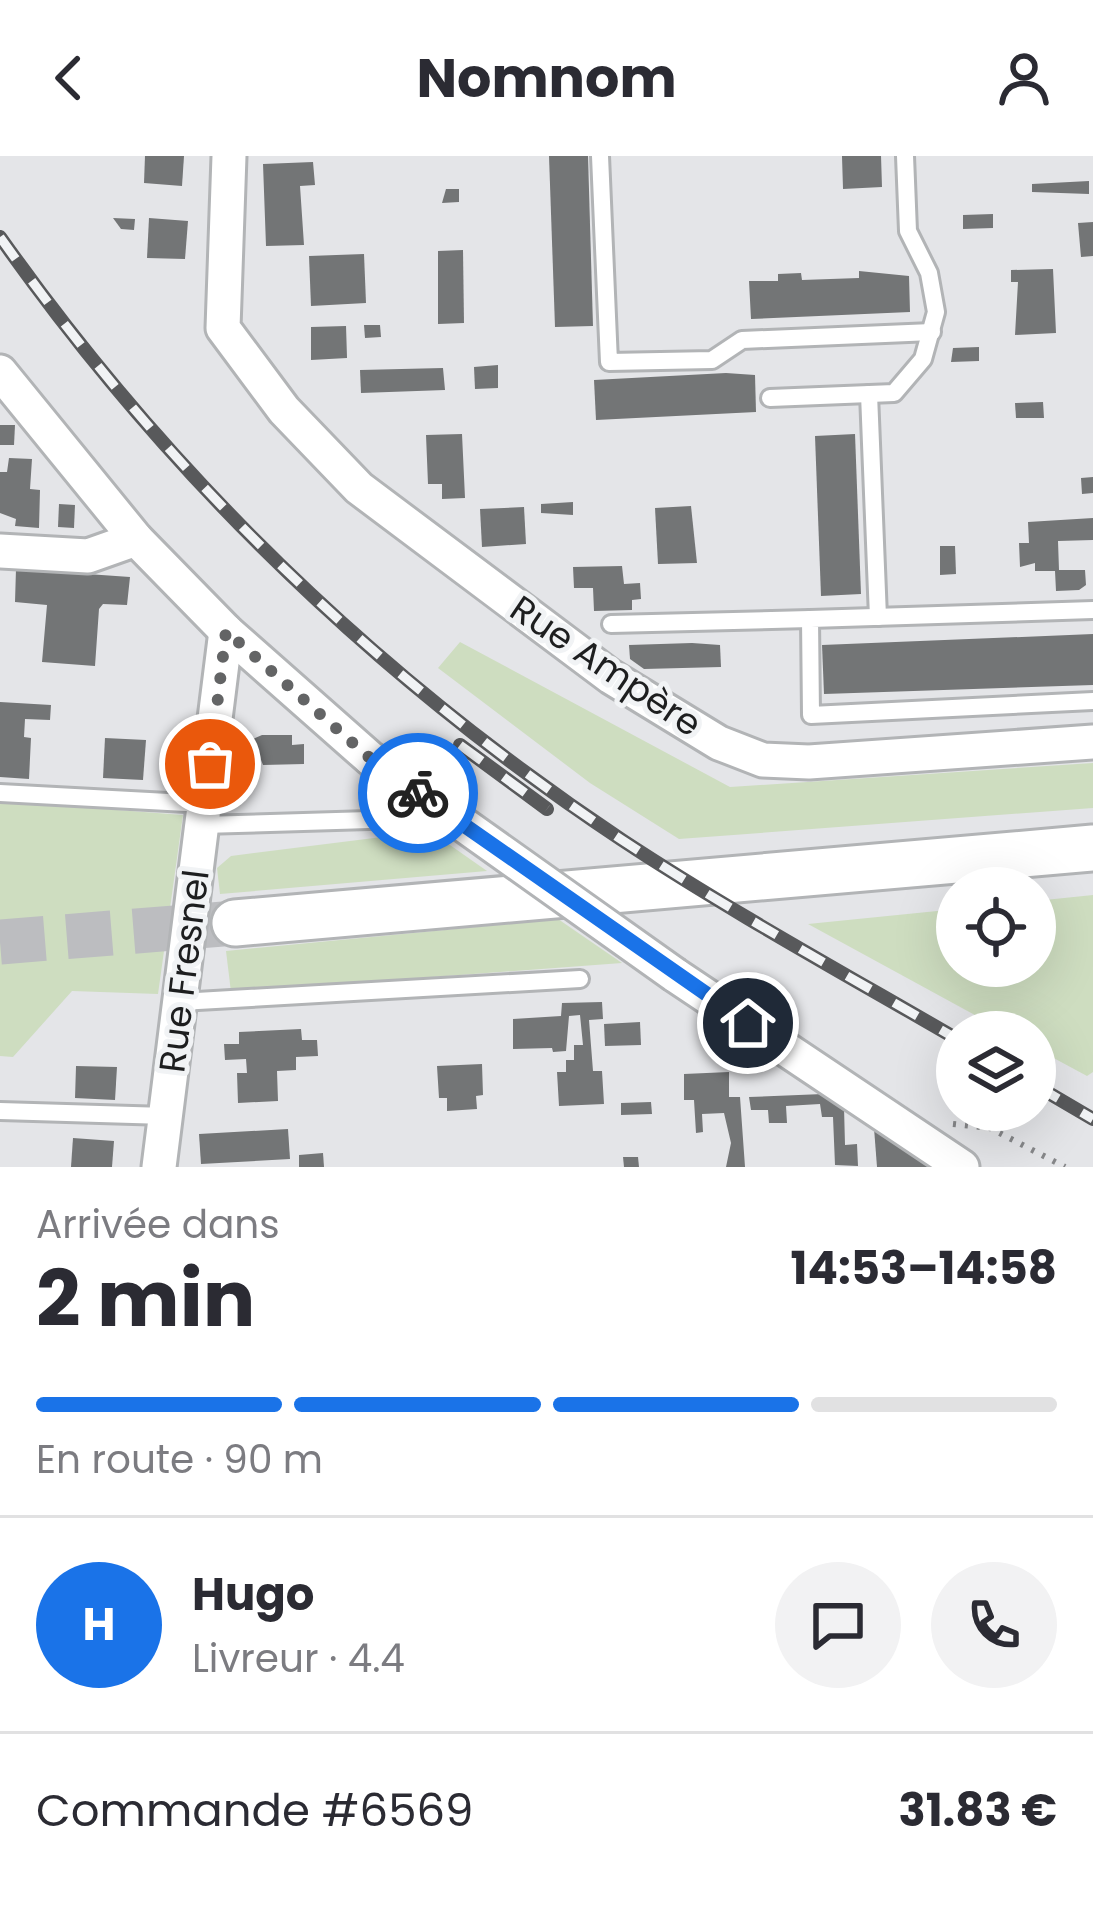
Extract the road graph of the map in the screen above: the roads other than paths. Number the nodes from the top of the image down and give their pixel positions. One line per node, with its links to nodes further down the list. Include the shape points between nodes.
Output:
1 (229, 156): 16 (street, Rue Ampère, via 223,328 284,410 359,488 611,677 719,743 763,760)
2 (601, 156): 4 (lane, via 609,362 712,360 742,340)
3 (904, 156): 4 (lane, via 908,231 929,273)
4 (932, 332): 6 (lane, via 910,378 894,393)
5 (0, 372): 8 (street)
6 (868, 394): 7 (lane); 11 (lane)
7 (770, 398)
8 (136, 539): 9 (street, via 88,556); 14 (street)
9 (0, 551)
10 (1093, 610): 11 (lane)
11 (878, 617): 12 (lane)
12 (810, 619): 13 (lane); 15 (lane, via 811,715)
13 (611, 624)
14 (226, 631): 18 (street, Rue Fresnel); 27 (street, bridge, via 371,759)
15 (1093, 701)
16 (1093, 742)
17 (0, 793): 18 (lane)
18 (204, 814): 19 (lane); 23 (street, Rue Fresnel)
19 (402, 820)
20 (1093, 848): 21 (main road)
21 (235, 923)
22 (580, 979): 23 (lane)
23 (180, 1002): 25 (street, Rue Fresnel)
24 (0, 1111): 25 (lane)
25 (166, 1115): 26 (street, Rue Fresnel)
26 (159, 1167)
27 (962, 1167)

